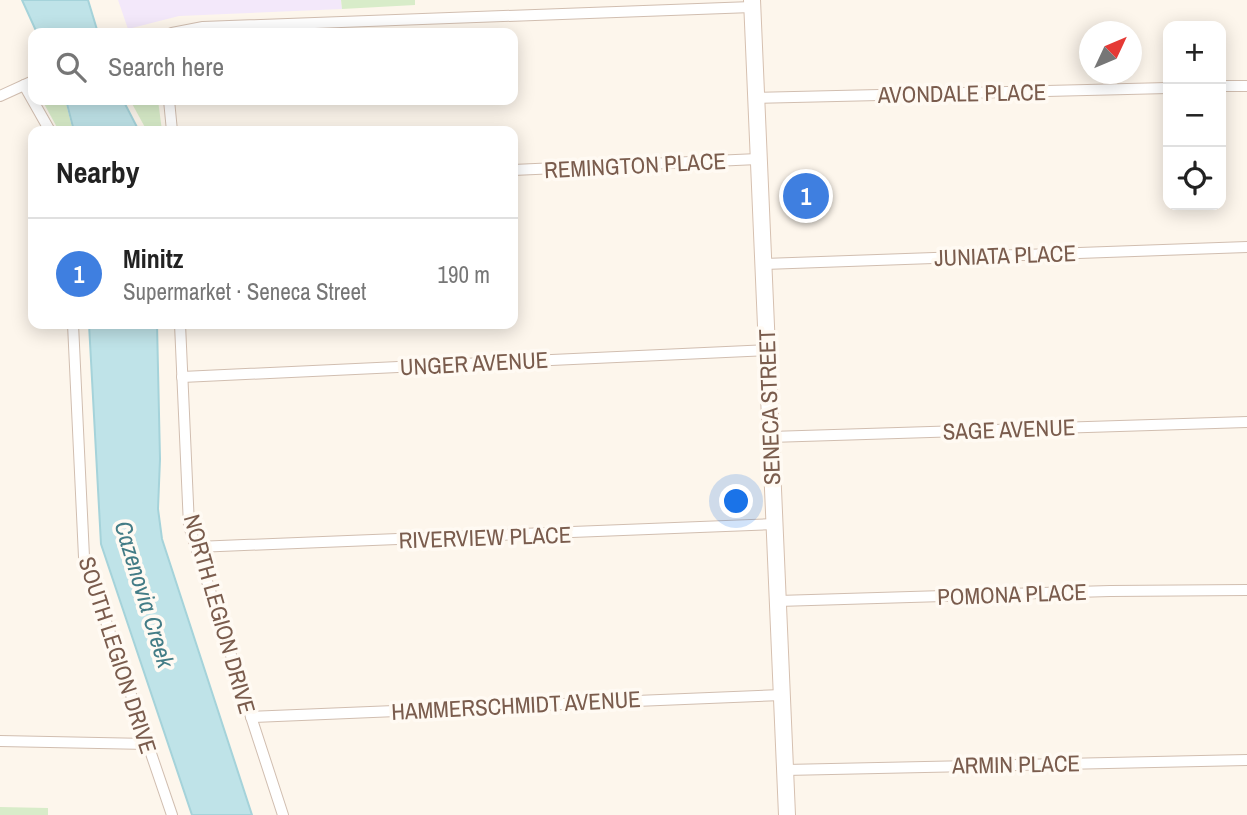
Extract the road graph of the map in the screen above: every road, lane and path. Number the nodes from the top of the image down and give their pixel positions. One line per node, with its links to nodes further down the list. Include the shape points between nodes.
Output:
1 (752, 4): 2 (street); 8 (main road, SENECA STREET)
2 (198, 28)
3 (28, 83): 7 (street)
4 (1226, 86): 5 (street)
5 (1247, 86)
6 (1163, 88): 8 (street, AVONDALE PLACE)
7 (0, 96)
8 (755, 98): 13 (main road, SENECA STREET)
9 (39, 105): 11 (street)
10 (169, 105): 12 (street)
11 (48, 126)
12 (172, 126)
13 (758, 159): 14 (street, REMINGTON PLACE); 16 (main road, SENECA STREET)
14 (518, 170)
15 (1247, 247): 16 (street, JUNIATA PLACE)
16 (764, 264): 19 (main road, SENECA STREET)
17 (73, 329): 30 (street, SOUTH LEGION DRIVE, via 84,557)
18 (180, 329): 20 (street, NORTH LEGION DRIVE)
19 (767, 350): 20 (street, UNGER AVENUE); 22 (main road, SENECA STREET)
20 (182, 377): 24 (street, NORTH LEGION DRIVE, via 189,526)
21 (1247, 422): 22 (street, SAGE AVENUE)
22 (771, 438): 23 (main road, SENECA STREET)
23 (774, 524): 24 (street, RIVERVIEW PLACE); 26 (main road, SENECA STREET)
24 (196, 547): 28 (street, NORTH LEGION DRIVE)
25 (1247, 590): 26 (street, POMONA PLACE)
26 (778, 601): 27 (main road, SENECA STREET)
27 (782, 695): 28 (street, HAMMERSCHMIDT AVENUE); 32 (main road, SENECA STREET)
28 (251, 718): 34 (street, NORTH LEGION DRIVE)
29 (0, 741): 30 (street)
30 (148, 744): 33 (street, SOUTH LEGION DRIVE)
31 (1247, 760): 32 (street, ARMIN PLACE)
32 (785, 770): 35 (main road, SENECA STREET)
33 (172, 815)
34 (283, 815)
35 (787, 815)

